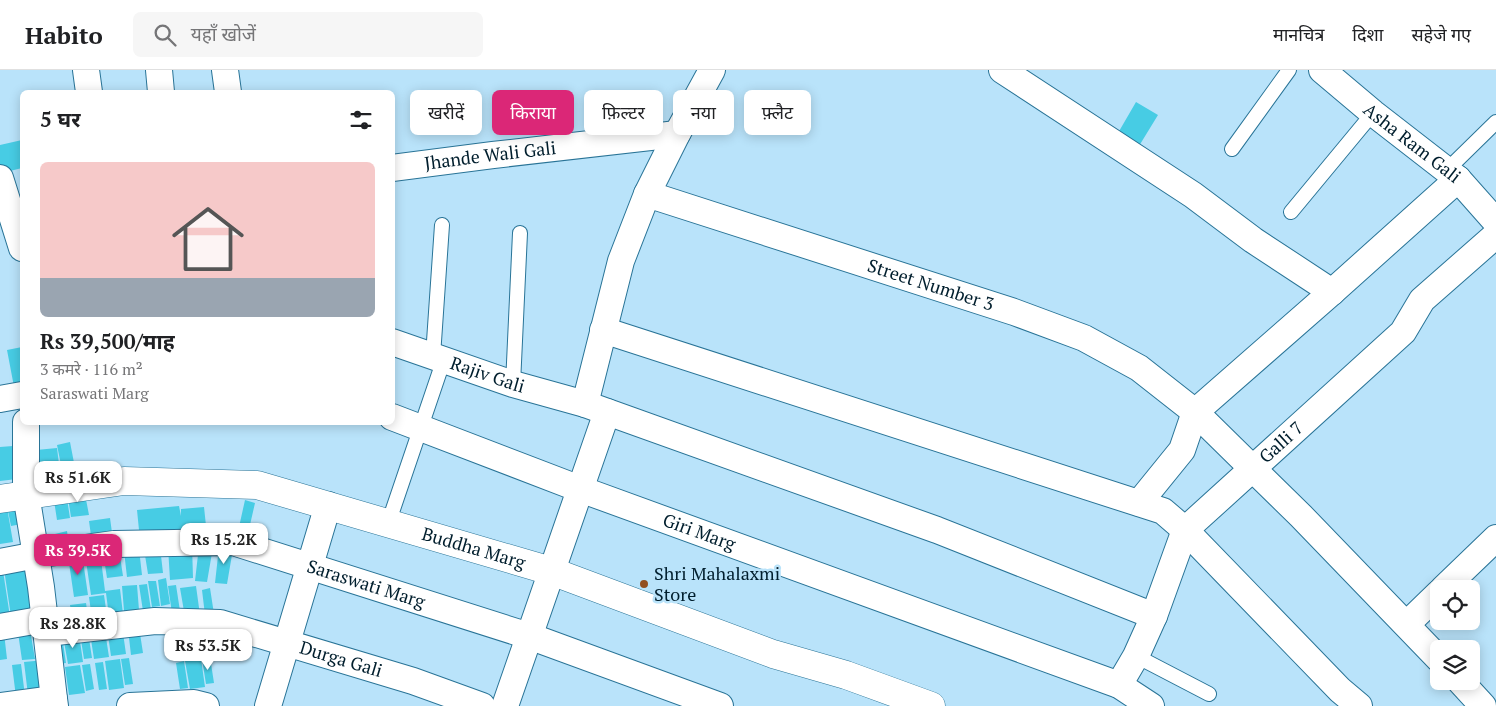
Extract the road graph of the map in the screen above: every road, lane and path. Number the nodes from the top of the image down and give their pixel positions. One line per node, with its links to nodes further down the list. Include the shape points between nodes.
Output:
1 (86, 70): 8 (street)
2 (159, 70): 9 (street)
3 (225, 70): 10 (street)
4 (712, 70): 11 (street)
5 (1002, 70): 27 (street)
6 (1289, 70): 16 (lane)
7 (1322, 70): 12 (street, Asha Ram Gali)
8 (89, 90)
9 (161, 90)
10 (228, 90)
11 (701, 90)
12 (1373, 113): 18 (street, Asha Ram Gali); 21 (lane)
13 (1496, 122): 18 (lane)
14 (673, 134): 17 (street, Jhande Wali Gali)
15 (676, 135): 20 (street)
16 (1232, 149)
17 (395, 168)
18 (1452, 174): 22 (street, Asha Ram Gali); 27 (street)
19 (0, 178): 26 (street)
20 (647, 194): 28 (street, via 621,261); 35 (street, Street Number 3, via 1014,312 1084,338 1140,368)
21 (1291, 212)
22 (1496, 222)
23 (442, 225): 30 (lane)
24 (520, 233): 31 (lane)
25 (1496, 235): 39 (street, Galli 7, via 1422,300 1403,332)
26 (16, 238)
27 (1332, 292): 35 (street)
28 (602, 330): 34 (street); 42 (street)
29 (395, 343): 30 (street, Rajiv Gali)
30 (438, 357): 31 (street, Rajiv Gali); 38 (lane)
31 (513, 384): 34 (street, Rajiv Gali)
32 (20, 395): 33 (street)
33 (0, 399)
34 (596, 408): 40 (street); 53 (street, Rajiv Gali, via 938,530)
35 (1195, 412): 39 (street, Street Number 3); 42 (street, via 1182,450)
36 (395, 418): 38 (street, Giri Marg)
37 (25, 425): 41 (street)
38 (420, 428): 40 (street, Giri Marg); 44 (lane)
39 (1253, 468): 45 (street, Galli 7); 54 (street, Street Number 3)
40 (580, 489): 50 (street); 61 (street, Giri Marg)
41 (13, 496): 43 (street, Buddha Marg, via 124,481 258,485); 47 (street)
42 (1139, 503): 45 (street, via 1162,511)
43 (328, 505): 44 (street, Buddha Marg); 49 (street)
44 (388, 524): 50 (street, Buddha Marg)
45 (1185, 530): 53 (street, Galli 7); 74 (street)
46 (1496, 538): 51 (street)
47 (36, 555): 48 (street, Saraswati Marg); 49 (street, Saraswati Marg, via 114,544 233,542); 55 (street)
48 (0, 562)
49 (310, 568): 57 (street, Saraswati Marg); 58 (street)
50 (551, 572): 57 (street); 72 (street, Buddha Marg, via 773,654 846,675)
51 (1452, 580)
52 (1430, 602): 54 (street)
53 (1154, 616): 60 (street, Galli 7)
54 (1407, 624): 59 (street, Street Number 3)
55 (46, 626): 56 (street, Durga Gali); 58 (street, Durga Gali, via 155,621 220,623); 64 (street)
56 (0, 627)
57 (529, 636): 70 (street); 71 (street, Saraswati Marg)
58 (287, 642): 68 (street); 69 (street, Durga Gali)
59 (1430, 649)
60 (1136, 656): 61 (street, Galli 7); 63 (lane)
61 (1119, 685): 73 (street, Giri Marg)
62 (1468, 690): 75 (street)
63 (1209, 694)
64 (54, 703): 65 (street)
65 (1, 706)
66 (130, 706): 67 (street, via 194,703)
67 (206, 706)
68 (268, 706)
69 (482, 706)
70 (505, 706)
71 (720, 706)
72 (931, 706)
73 (1152, 706)
74 (1359, 706)
75 (1483, 706)

